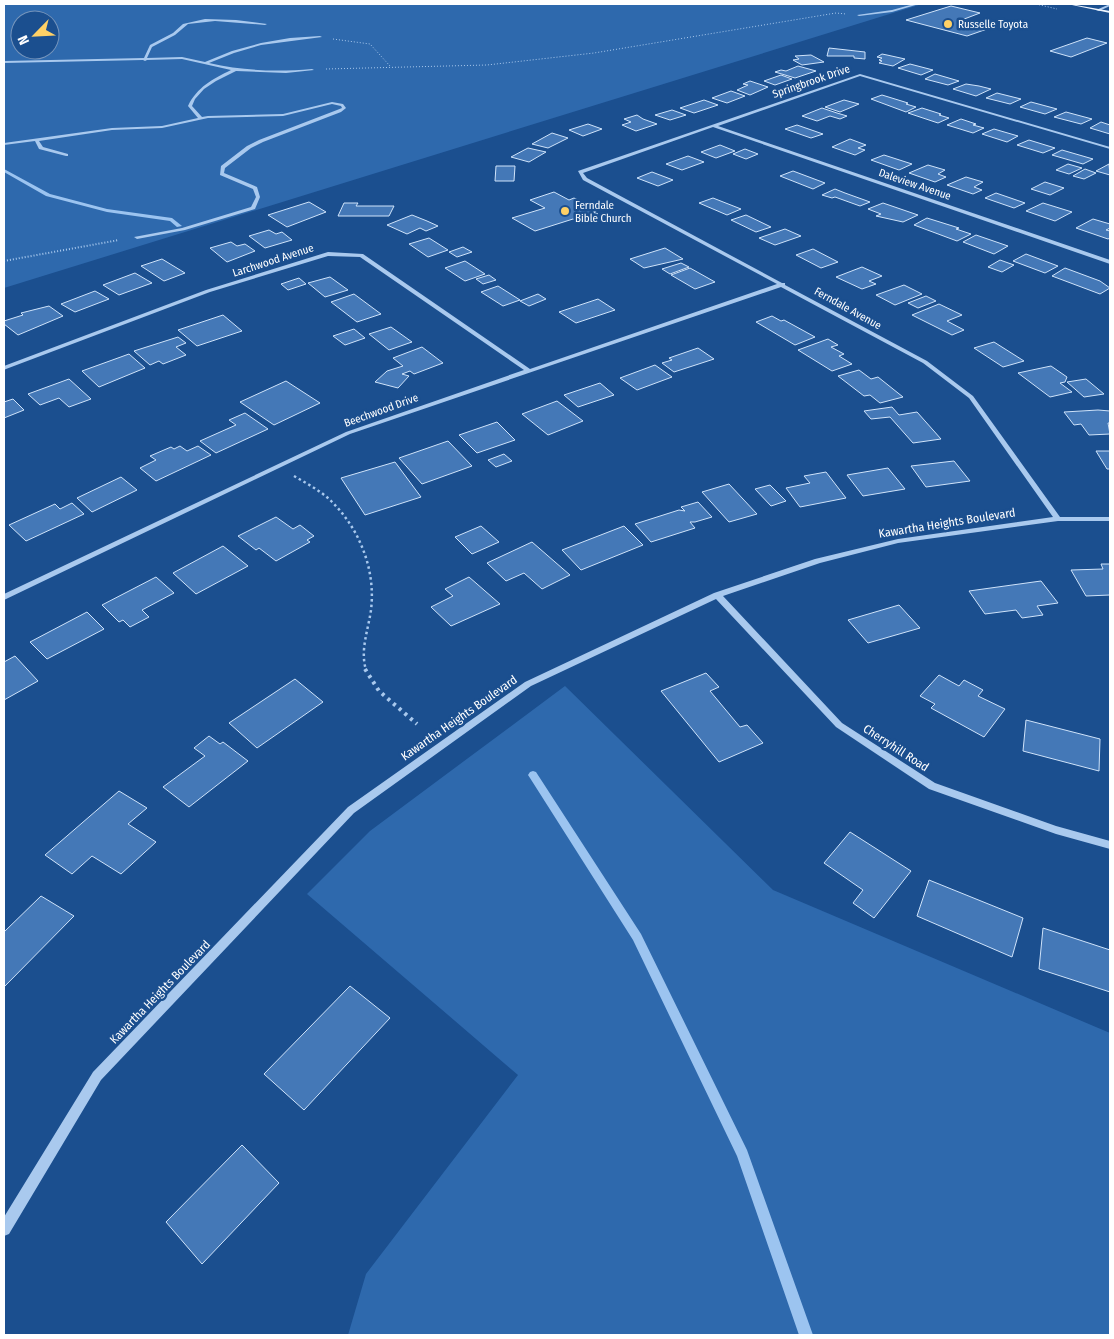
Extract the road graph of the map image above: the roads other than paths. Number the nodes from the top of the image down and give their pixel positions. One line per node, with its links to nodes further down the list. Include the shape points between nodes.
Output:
1 (917, 4): 6 (street)
2 (1072, 4): 4 (main road)
3 (1110, 5): 4 (street)
4 (1098, 10): 5 (main road)
5 (1110, 12)
6 (858, 16)
7 (265, 24): 9 (street, via 207,21 185,24 174,34 152,44)
8 (320, 38): 11 (street, via 270,41)
9 (145, 60): 10 (street); 11 (street, via 182,58)
10 (4, 62)
11 (204, 64): 12 (street)
12 (235, 70): 13 (street); 14 (street, via 207,84 193,97 190,106)
13 (312, 70)
14 (200, 118): 16 (street, via 162,127 112,129); 21 (street, via 283,115 332,103 344,108 261,141 223,167 222,174 255,188 258,197 253,208 183,229)
15 (714, 126): 18 (street, Springbrook Drive, via 860,75); 20 (street, Springbrook Drive); 22 (street, Daleview Avenue)
16 (42, 138): 17 (street); 19 (street, via 36,141 41,148)
17 (4, 144)
18 (1110, 148)
19 (66, 155)
20 (580, 172): 23 (street, Ferndale Avenue, via 585,179)
21 (137, 237)
22 (1110, 262)
23 (783, 284): 25 (street, Beechwood Drive); 26 (street, Ferndale Avenue, via 925,362 971,397)
24 (4, 368): 25 (street, Larchwood Avenue, via 208,291 328,254 362,255)
25 (528, 370): 29 (street, Beechwood Drive, via 348,433)
26 (1058, 519): 27 (street, Kawartha Heights Boulevard); 28 (street, Kawartha Heights Boulevard, via 898,541 818,561)
27 (1110, 519)
28 (716, 595): 30 (street, Cherryhill Road, via 839,725 932,786 1056,830); 31 (street, Kawartha Heights Boulevard, via 528,684 351,810 97,1076)
29 (4, 597)
30 (1110, 845)
31 (4, 1228)

